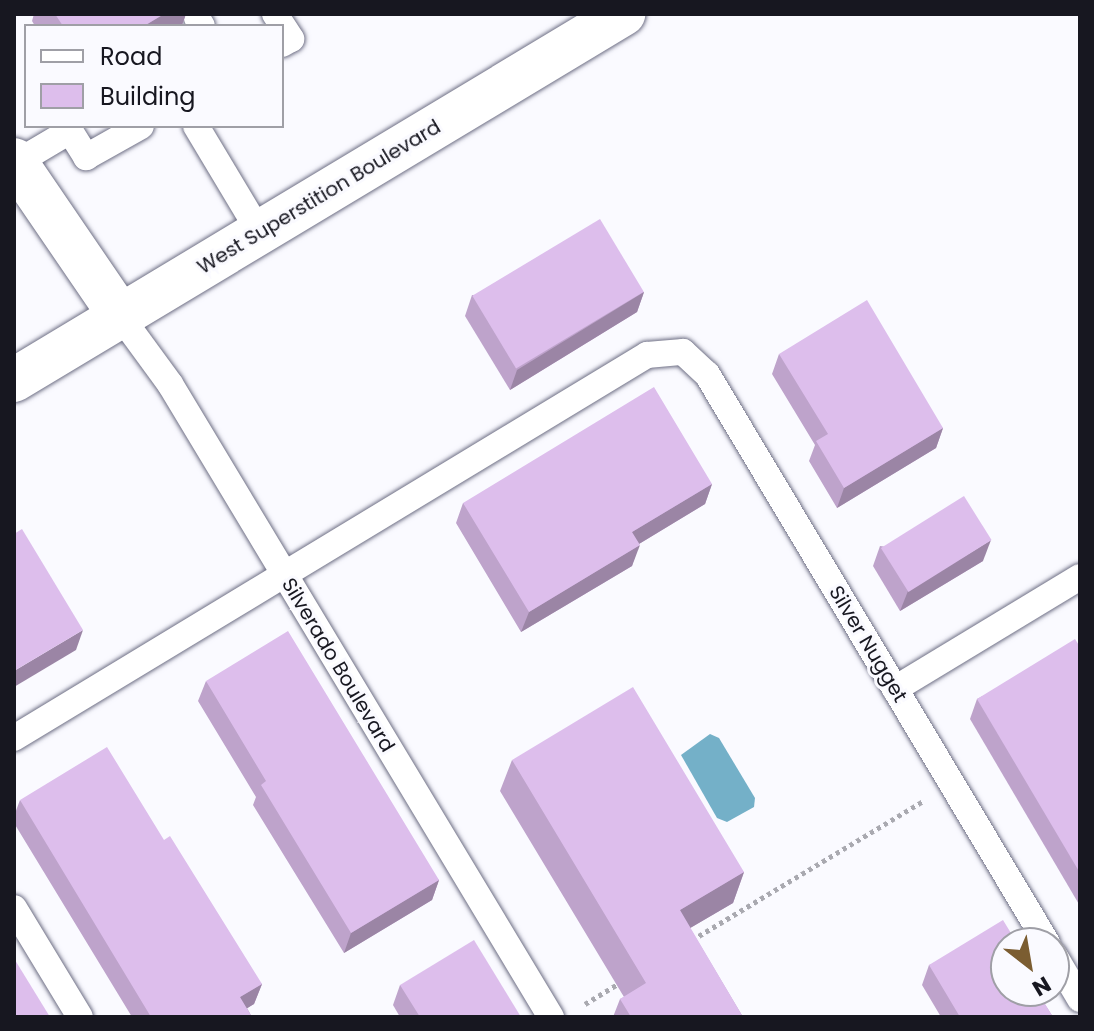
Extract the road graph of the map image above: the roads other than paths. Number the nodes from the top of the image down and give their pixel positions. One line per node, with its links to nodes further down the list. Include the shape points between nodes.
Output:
1 (623, 14): 7 (main road, West Superstition Boulevard)
2 (284, 28): 3 (lane, via 291,39)
3 (284, 43)
4 (137, 128): 6 (lane, via 86,157 70,131)
5 (197, 128): 7 (lane)
6 (15, 161): 8 (main road)
7 (260, 233): 8 (main road, West Superstition Boulevard)
8 (121, 317): 9 (main road, West Superstition Boulevard); 10 (lane, Silverado Boulevard, via 170,384)
9 (14, 380)
10 (284, 575): 12 (lane, Silver Nugget, via 647,355 683,352 707,374); 13 (lane); 17 (lane, Silverado Boulevard)
11 (1080, 577): 12 (lane)
12 (895, 689): 15 (lane, Silver Nugget)
13 (14, 738)
14 (14, 908): 16 (lane)
15 (1037, 927)
16 (80, 1017)
17 (551, 1017)

